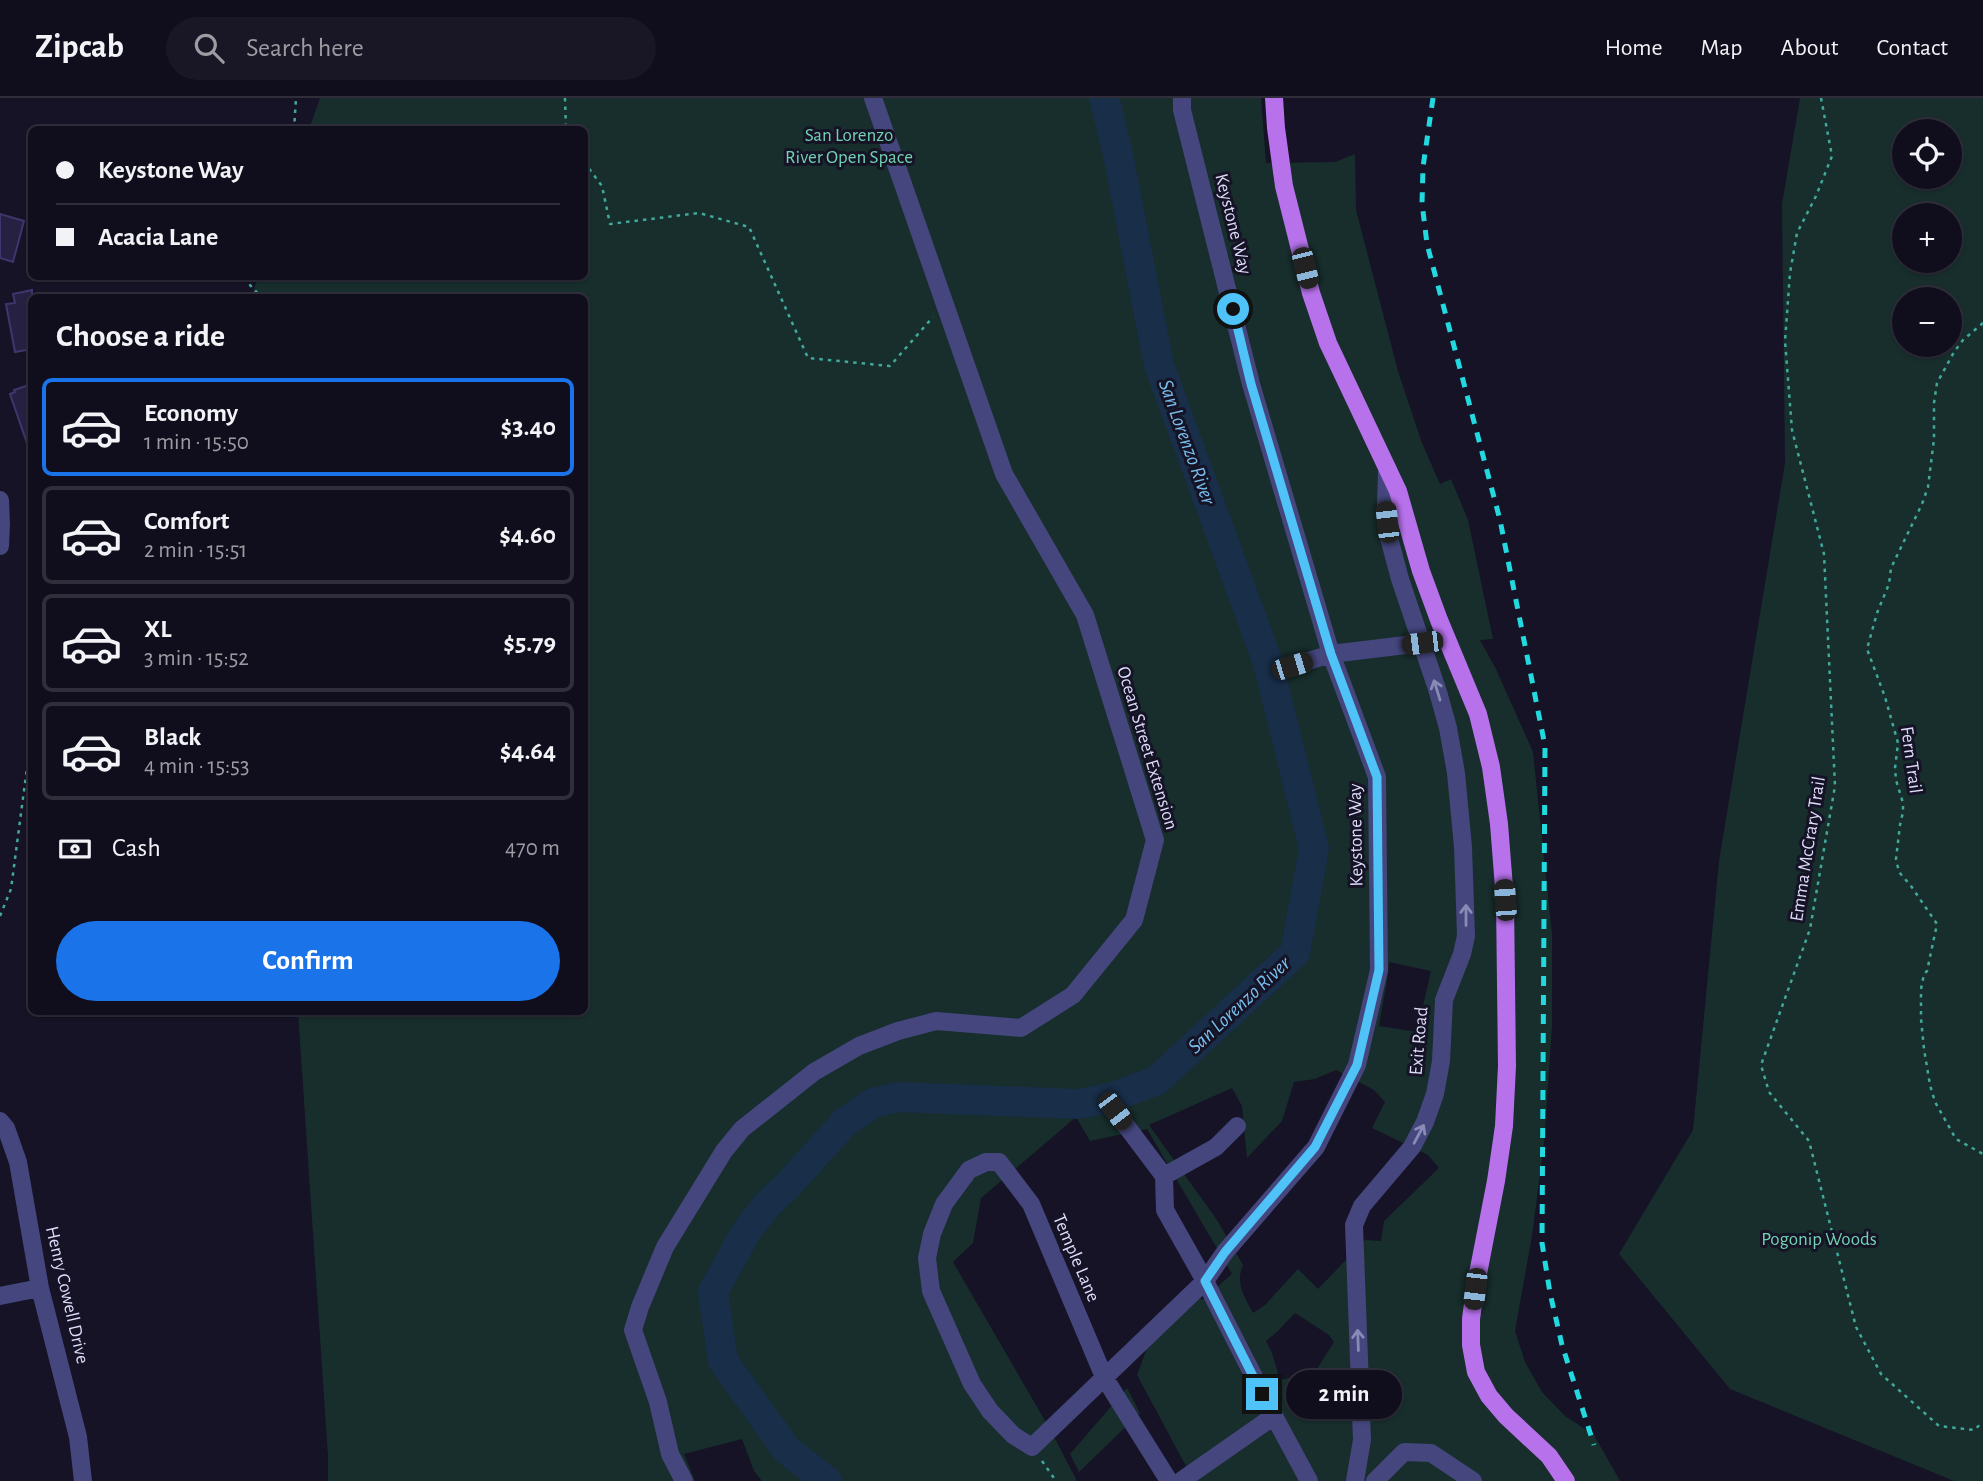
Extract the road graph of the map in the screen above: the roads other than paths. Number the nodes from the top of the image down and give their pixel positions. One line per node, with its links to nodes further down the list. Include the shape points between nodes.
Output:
1 (873, 98): 21 (street, Ocean Street Extension, via 1004,474 1084,615 1155,840 1134,920 1073,995 1021,1028 936,1021 859,1046 814,1072 743,1129 724,1151 665,1247 634,1330 670,1454)
2 (1182, 98): 8 (street, Keystone Way, via 1251,384)
3 (1274, 98): 4 (main road, via 1284,186 1311,293 1328,343)
4 (1387, 468): 7 (street, Exit Road, via 1389,538); 28 (main road, via 1439,620 1478,714 1499,824 1505,900 1504,1126 1475,1289 1471,1345 1476,1372 1489,1395 1549,1456)
5 (0, 499): 6 (street)
6 (0, 545)
7 (1422, 643): 8 (street); 25 (street, Exit Road, one-way to 7, via 1362,1440 1354,1225 1362,1206 1412,1147 1425,1122 1441,1060 1444,1000 1466,936 1456,773 1448,728)
8 (1331, 654): 9 (street); 14 (street, Keystone Way, via 1377,777 1379,970 1357,1065 1315,1147)
9 (1292, 666)
10 (1115, 1111): 13 (street)
11 (0, 1121): 15 (street, Henry Cowell Drive, via 18,1162)
12 (1237, 1126): 13 (street, via 1216,1147)
13 (1164, 1176): 14 (street, via 1165,1210)
14 (1205, 1281): 17 (street, Keystone Way); 18 (street)
15 (40, 1288): 16 (street); 20 (street, Henry Cowell Drive, via 78,1437)
16 (0, 1296)
17 (1104, 1377): 19 (street, Keystone Way); 19 (street, Temple Lane, via 1031,1204 999,1162 969,1170 944,1204 932,1234 927,1258 931,1291 972,1384 990,1411); 22 (street)
18 (1273, 1416): 23 (street); 24 (street)
19 (1032, 1447)
20 (83, 1481)
21 (684, 1481)
22 (1169, 1481)
23 (1181, 1481)
24 (1309, 1481)
25 (1355, 1481)
26 (1375, 1481): 27 (street, via 1404,1452 1431,1453)
27 (1473, 1481)
28 (1566, 1481)

